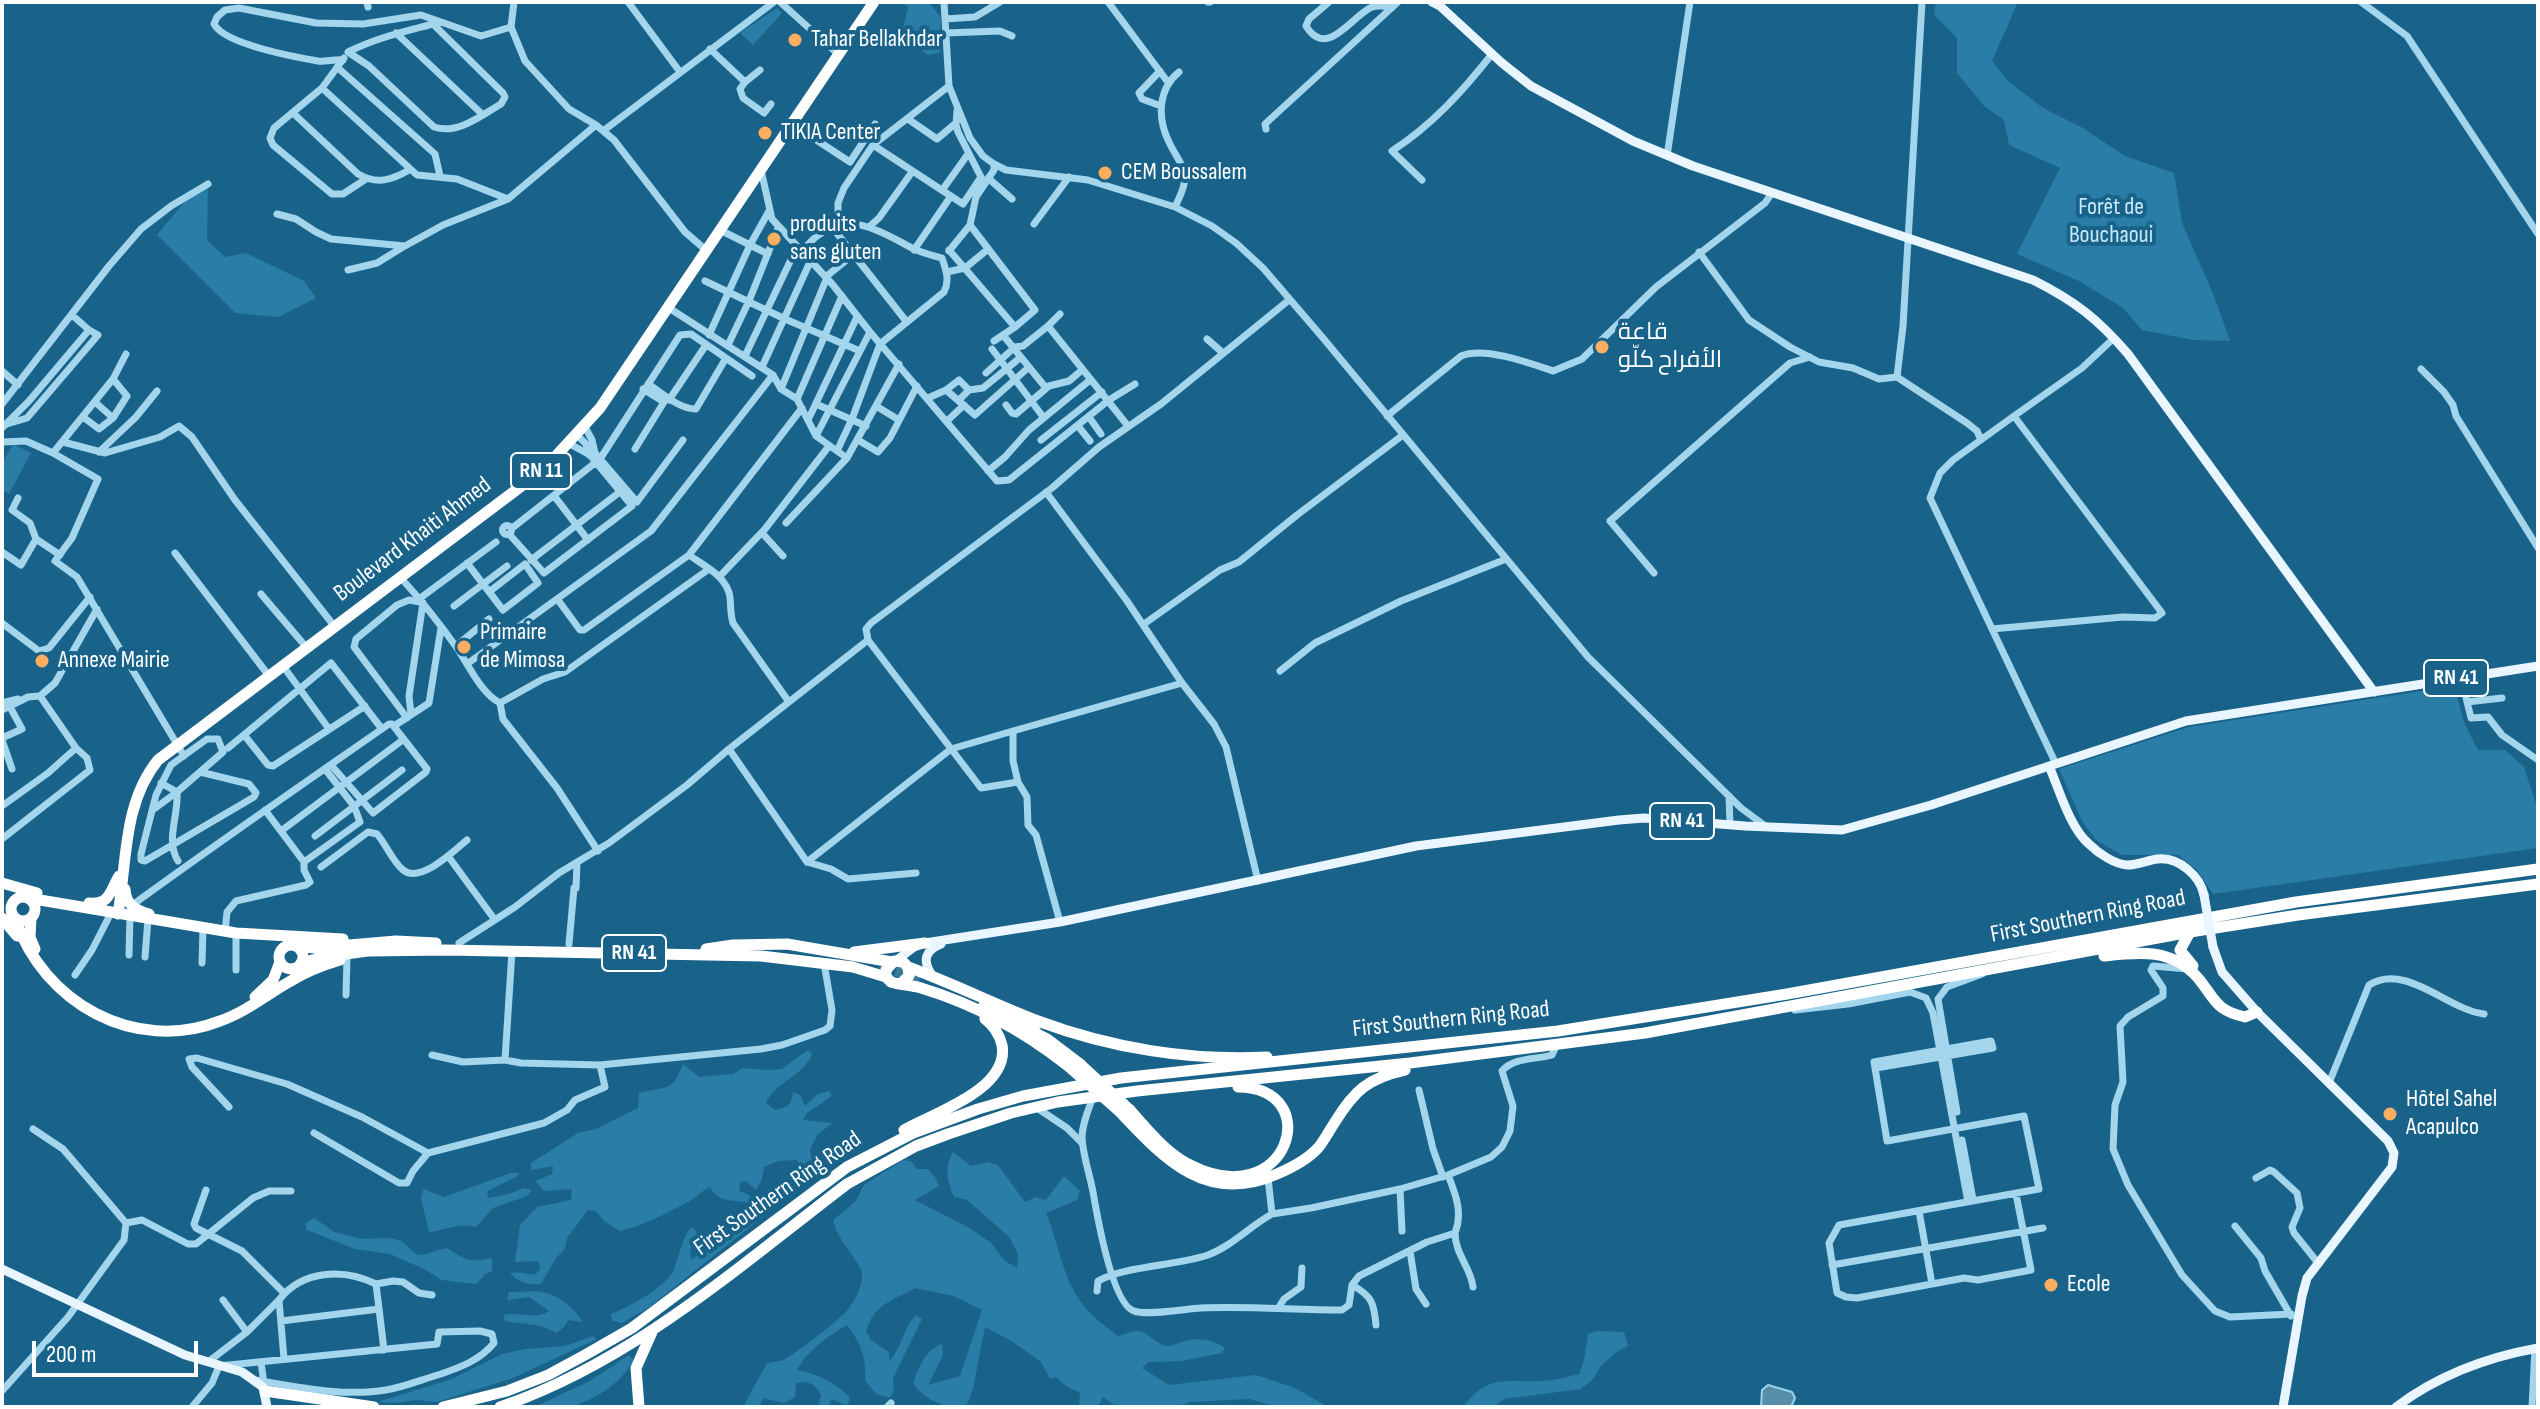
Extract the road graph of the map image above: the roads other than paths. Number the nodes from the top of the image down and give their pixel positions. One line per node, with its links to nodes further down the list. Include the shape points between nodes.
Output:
1 (514, 2): 17 (street)
2 (628, 2): 28 (street)
3 (777, 2): 21 (street); 24 (street)
4 (874, 2): 24 (highway, Boulevard Khaiti Ahmed / RN 11)
5 (944, 2): 15 (street)
6 (1000, 2): 14 (street)
7 (1108, 2): 27 (street)
8 (1329, 2): 13 (street, via 1306,26 1321,39 1331,38 1372,7)
9 (1432, 2): 23 (main road)
10 (1690, 2): 47 (street)
11 (1922, 2): 73 (street)
12 (2361, 2): 72 (street, via 2407,36)
13 (1391, 4): 44 (street, via 1265,124)
14 (988, 5): 15 (street, via 966,19)
15 (945, 19): 19 (street)
16 (438, 23): 17 (street, via 481,36); 18 (street); 25 (street, via 421,15 363,24 316,23 239,8 225,10 214,24 236,40 268,50); 38 (street, via 505,97)
17 (511, 27): 43 (street, via 525,61 569,109)
18 (396, 33): 22 (street); 38 (street)
19 (945, 33): 20 (street, via 1000,31); 32 (street)
20 (1012, 36)
21 (710, 49): 28 (street); 31 (street)
22 (348, 52): 25 (street); 38 (street, via 434,127 459,128)
23 (1492, 54): 47 (main road, via 1531,86); 56 (street, via 1420,133 1392,151)
24 (839, 55): 41 (highway, Boulevard Khaiti Ahmed / RN 11)
25 (340, 63): 33 (street); 52 (street, via 435,154)
26 (760, 70): 31 (street)
27 (1160, 71): 30 (street); 35 (street, via 1139,93)
28 (680, 72): 43 (street)
29 (1179, 72): 30 (street)
30 (1167, 81): 35 (street)
31 (745, 82): 34 (street, via 740,89 743,98 764,113)
32 (949, 86): 36 (street); 39 (street)
33 (322, 88): 37 (street); 49 (street)
34 (771, 104)
35 (1161, 106): 63 (street, via 1168,141 1185,174)
36 (958, 109): 40 (street); 48 (street, via 970,138)
37 (293, 113): 55 (street); 55 (street, via 271,133 273,145 332,194 343,194)
38 (483, 115)
39 (908, 119): 40 (street, via 937,139); 45 (street)
40 (956, 123): 46 (street)
41 (792, 124): 42 (street, via 850,162); 50 (highway, Boulevard Khaiti Ahmed / RN 11)
42 (875, 124)
43 (600, 128): 61 (street); 80 (street, via 685,232)
44 (1266, 129)
45 (873, 145): 51 (street); 69 (street, via 844,188)
46 (968, 154): 58 (street); 60 (street, via 981,177 963,204)
47 (1667, 156): 59 (main road)
48 (994, 164): 53 (street); 54 (street)
49 (409, 170): 52 (street); 55 (street, via 394,179)
50 (761, 170): 64 (street); 71 (highway, Boulevard Khaiti Ahmed / RN 11)
51 (912, 172): 58 (street); 68 (street)
52 (440, 176): 61 (street)
53 (1069, 177): 63 (street); 66 (street)
54 (988, 178): 62 (street); 67 (street, via 976,197)
55 (366, 179)
56 (1422, 180)
57 (208, 184): 98 (street, via 141,229)
58 (943, 189): 60 (street)
59 (1772, 193): 73 (main road); 81 (street)
60 (951, 196): 77 (street)
61 (508, 199): 75 (street)
62 (1012, 199)
63 (1175, 207): 93 (street, via 1236,243)
64 (769, 211): 70 (street); 74 (street)
65 (277, 214): 75 (street, via 331,239)
66 (1034, 224)
67 (970, 225): 78 (street); 79 (street)
68 (870, 226): 69 (street); 77 (street)
69 (832, 227): 76 (street); 83 (street)
70 (778, 228): 76 (street); 82 (street)
71 (720, 230): 74 (street); 80 (highway, Boulevard Khaiti Ahmed / RN 11)
72 (2538, 234)
73 (1908, 239): 109 (main road, via 2033,280 2079,305); 134 (street)
74 (750, 245): 82 (street); 91 (street)
75 (405, 246): 87 (street, via 377,263)
76 (800, 249): 85 (street); 96 (street)
77 (914, 250): 84 (street)
78 (949, 250): 84 (street); 86 (street)
79 (987, 250): 86 (street); 103 (street, via 1035,310)
80 (707, 251): 95 (highway, Boulevard Khaiti Ahmed / RN 11)
81 (1699, 252): 121 (street, via 1749,320); 163 (street, via 1582,359 1553,371 1471,351)
82 (768, 254): 94 (street)
83 (854, 254): 89 (street); 101 (street)
84 (942, 258): 88 (street)
85 (810, 262): 89 (street); 100 (street)
86 (965, 268): 88 (street); 103 (street)
87 (348, 270)
88 (947, 272): 101 (street, via 944,292)
89 (827, 279): 92 (street); 104 (street)
90 (705, 281): 91 (street)
91 (729, 292): 94 (street); 106 (street)
92 (842, 296): 99 (street); 108 (street)
93 (1289, 300): 117 (street); 163 (street)
94 (749, 301): 96 (street); 113 (street)
95 (669, 308): 106 (street); 178 (highway, Boulevard Khaiti Ahmed / RN 11)
96 (767, 311): 100 (street); 119 (street)
97 (1060, 314): 102 (street)
98 (72, 315): 140 (street); 173 (street, via 98,335 27,418)
99 (857, 317): 105 (street); 114 (street)
100 (785, 319): 104 (street); 125 (street)
101 (906, 321): 111 (street)
102 (1048, 326): 115 (street); 129 (street)
103 (1015, 327): 107 (street)
104 (805, 328): 108 (street); 145 (street)
105 (870, 332): 111 (street); 116 (street)
106 (709, 335): 113 (street)
107 (1003, 335): 115 (street); 123 (street, via 992,347)
108 (825, 336): 114 (street); 151 (street)
109 (2114, 338): 164 (street); 245 (main road)
110 (1207, 339): 117 (street)
111 (880, 344): 124 (street); 169 (street)
112 (706, 345): 122 (street); 142 (street, via 691,334 680,335); 153 (street)
113 (728, 345): 119 (street)
114 (845, 345): 116 (street); 158 (street)
115 (1015, 347): 120 (street); 123 (street)
116 (860, 351): 162 (street)
117 (1223, 353): 176 (street)
118 (126, 354): 135 (street)
119 (745, 356): 125 (street)
120 (1021, 357): 126 (street); 128 (street)
121 (1810, 357): 134 (street, via 1879,379); 217 (street, via 1790,363 1610,521)
122 (726, 358): 133 (street); 153 (street, via 696,409)
123 (1000, 361): 128 (street); 131 (street)
124 (899, 364): 141 (street); 160 (street)
125 (762, 367): 132 (street)
126 (1029, 367): 137 (street); 143 (street)
127 (2421, 369): 202 (street, via 2453,405)
128 (1007, 370): 137 (street); 147 (street, via 983,388)
129 (1082, 370): 136 (street); 138 (street)
130 (2, 371): 140 (street)
131 (986, 373)
132 (773, 375): 145 (street); 224 (street, via 651,531)
133 (752, 376)
134 (1897, 377): 184 (street, via 1967,423)
135 (113, 379): 155 (street); 167 (street, via 127,398)
136 (1073, 379): 143 (street); 144 (street)
137 (1015, 380): 154 (street); 156 (street, via 975,415)
138 (1090, 380): 144 (street); 149 (street)
139 (1135, 384): 152 (street)
140 (18, 385): 157 (street)
141 (917, 386): 150 (street); 171 (street)
142 (645, 387): 153 (street); 192 (street)
143 (1046, 388): 154 (street)
144 (1079, 388): 168 (street)
145 (781, 389): 151 (street)
146 (946, 390): 147 (street, via 959,380); 150 (street); 156 (street)
147 (969, 390): 156 (street)
148 (157, 391): 190 (street)
149 (1102, 392): 152 (street); 183 (street)
150 (928, 398): 172 (street)
151 (797, 399): 161 (street)
152 (1109, 400): 166 (street); 176 (street)
153 (667, 401): 188 (street)
154 (1031, 401): 159 (street, via 1015,414); 168 (street)
155 (95, 402): 165 (street); 167 (street)
156 (961, 403): 172 (street)
157 (2, 404)
158 (816, 404): 162 (street); 170 (street)
159 (1006, 405)
160 (876, 406): 171 (street); 174 (street)
161 (802, 408): 170 (street); 210 (street)
162 (829, 411): 169 (street); 180 (street)
163 (1387, 416): 179 (street)
164 (2014, 416): 184 (street); 233 (street, via 2162,613 2155,618)
165 (83, 417): 167 (street, via 99,429); 187 (street)
166 (1089, 417): 175 (street); 177 (street)
167 (113, 418)
168 (1044, 418): 194 (street)
169 (852, 419): 174 (street); 189 (street)
170 (808, 420): 180 (street)
171 (899, 420): 182 (street, via 878,452)
172 (947, 421): 194 (street)
173 (4, 426)
174 (866, 426): 182 (street)
175 (1078, 426): 185 (street); 194 (street, via 1007,481 997,481)
176 (1128, 426): 196 (street)
177 (1101, 434)
178 (576, 435): 192 (street); 192 (street); 192 (street, via 592,440); 219 (highway, Boulevard Khaiti Ahmed / RN 11, via 544,469)
179 (1403, 435): 212 (street); 230 (street, via 1239,562)
180 (816, 436): 189 (street)
181 (683, 440): 192 (street, via 637,502)
182 (858, 440): 193 (street)
183 (1041, 440)
184 (1981, 440): 233 (street, via 1940,473 1930,498)
185 (1090, 441)
186 (2, 442): 191 (street, via 26,441)
187 (63, 442): 190 (street); 191 (street)
188 (635, 449)
189 (833, 449): 193 (street); 201 (street)
190 (99, 452): 231 (street, via 160,437 179,426)
191 (53, 453): 209 (street, via 98,479)
192 (595, 457): 195 (street); 197 (street)
193 (847, 458): 199 (street)
194 (988, 471)
195 (621, 491): 200 (street); 204 (street, via 632,506)
196 (1046, 492): 230 (street); 234 (street, via 871,623)
197 (555, 497): 200 (street); 213 (street, via 510,532)
198 (18, 498): 203 (street, via 12,510 30,523)
199 (786, 523)
200 (576, 525): 204 (street); 213 (street)
201 (762, 533): 211 (street); 218 (street)
202 (2534, 536): 206 (street)
203 (36, 539): 207 (street, via 21,565); 209 (street)
204 (588, 540): 213 (street, via 544,573)
205 (496, 542): 214 (street)
206 (2538, 548)
207 (2, 552)
208 (175, 553): 241 (street)
209 (60, 555): 223 (street, via 55,561 77,577)
210 (689, 555): 216 (street); 224 (street, via 584,630)
211 (783, 556)
212 (1506, 559): 240 (street, via 1315,643); 276 (street, via 1588,657)
213 (531, 560)
214 (467, 563): 220 (street); 225 (street)
215 (507, 566): 220 (street)
216 (709, 569): 218 (street); 250 (street, via 565,672)
217 (1654, 573)
218 (720, 576): 248 (street, via 733,623)
219 (401, 578): 225 (street); 231 (highway, Boulevard Khaiti Ahmed / RN 11)
220 (483, 585): 221 (street); 226 (street)
221 (489, 592): 221 (street, via 503,610 538,583 525,564)
222 (261, 594): 236 (street)
223 (90, 597): 227 (street); 229 (street, via 49,648 39,651)
224 (558, 600): 237 (street)
225 (422, 602): 232 (street); 253 (street); 253 (street, via 397,605 356,639 354,647)
226 (454, 606)
227 (97, 609): 246 (street, via 55,683); 265 (street)
228 (489, 619): 235 (street)
229 (2, 623)
230 (1144, 624): 243 (street)
231 (335, 627): 236 (highway, Boulevard Khaiti Ahmed / RN 11)
232 (441, 628): 235 (street); 253 (street, via 429,703)
233 (1992, 629): 267 (street)
234 (868, 640): 248 (street); 264 (street)
235 (456, 646): 237 (street)
236 (307, 648): 238 (highway, Boulevard Khaiti Ahmed / RN 11)
237 (467, 664): 250 (street)
238 (283, 666): 241 (highway, Boulevard Khaiti Ahmed / RN 11); 244 (street)
239 (2538, 666): 242 (main road, RN 41)
240 (1280, 671)
241 (269, 676): 265 (highway, Boulevard Khaiti Ahmed / RN 11)
242 (2461, 677): 245 (main road, RN 41); 249 (street)
243 (1182, 683): 257 (street); 298 (street, via 1226,747)
244 (299, 689): 251 (street, via 331,663); 255 (street); 258 (street)
245 (2374, 692): 267 (main road, RN 41, via 2186,721)
246 (40, 696): 252 (street); 261 (street)
247 (2502, 698): 249 (street)
248 (789, 702): 263 (street)
249 (2467, 702): 266 (street, via 2471,718 2488,717 2502,735)
250 (500, 703): 288 (street, via 503,719)
251 (365, 706): 255 (street); 256 (street)
252 (5, 707): 259 (street, via 22,729)
253 (409, 716): 254 (street)
254 (394, 726): 256 (street); 260 (street)
255 (329, 729): 258 (street, via 271,766)
256 (382, 729): 269 (street)
257 (1013, 731): 264 (street); 272 (street)
258 (245, 736): 262 (street)
259 (2, 739): 268 (street)
260 (404, 739): 274 (street); 277 (street, via 426,772 373,813)
261 (76, 748): 278 (street); 285 (street, via 90,770)
262 (228, 748)
263 (729, 749): 288 (street); 292 (street)
264 (951, 749): 272 (street, via 981,788); 292 (street)
265 (181, 750): 271 (street, via 218,739 223,752); 273 (street); 297 (highway, Boulevard Khaiti Ahmed / RN 11, via 158,760 137,794)
266 (2538, 760)
267 (2052, 765): 282 (main road, RN 41, via 1842,830); 347 (main road, bridge, via 2077,829 2090,846 2125,865 2156,859 2175,862 2196,878 2219,968)
268 (8, 766)
269 (328, 767): 274 (street); 280 (street)
270 (402, 770): 277 (street)
271 (200, 772): 275 (street); 287 (street, via 249,784 256,793)
272 (1018, 782): 312 (street, via 1025,789 1028,825 1036,835)
273 (161, 783): 275 (street); 279 (street)
274 (343, 785): 277 (street); 283 (street)
275 (177, 792): 279 (street); 287 (street)
276 (1729, 796): 281 (street); 282 (street)
277 (358, 803): 284 (street); 291 (street, via 359,824)
278 (2, 806)
279 (154, 809): 287 (street, via 141,860)
280 (265, 810): 283 (street); 305 (street)
281 (1730, 825): 282 (main road, RN 41); 298 (main road, RN 41, via 1619,820 1416,846)
282 (1768, 828)
283 (281, 831): 291 (street)
284 (315, 836)
285 (2, 839)
286 (467, 840): 289 (street)
287 (171, 846): 290 (street)
288 (598, 851): 293 (street)
289 (448, 856): 294 (street, via 422,873 410,874 371,831); 310 (street)
290 (178, 861)
291 (304, 862): 314 (street, via 308,884 236,901 227,912)
292 (807, 862): 296 (street, via 848,879)
293 (577, 863): 310 (street); 322 (street)
294 (321, 867)
295 (2538, 869): 351 (highway, First Southern Ring Road, via 2281,904 1699,1009)
296 (916, 873)
297 (122, 876): 304 (highway, via 105,902); 305 (highway); 307 (highway, RN 11)
298 (1258, 881): 312 (main road, RN 41)
299 (2, 883): 303 (highway)
300 (2538, 884): 315 (highway, First Southern Ring Road)
301 (2, 897): 302 (highway)
302 (24, 898): 303 (highway); 306 (highway, via 13,902); 308 (highway, via 34,903)
303 (55, 902): 304 (highway)
304 (69, 905): 307 (highway)
305 (131, 911): 307 (highway, RN 41); 309 (highway, RN 41); 311 (highway); 328 (street)
306 (8, 913): 308 (highway, via 21,921); 343 (highway, via 41,970 77,1003 105,1019 158,1032 217,1022)
307 (114, 913): 340 (street)
308 (31, 918): 332 (highway, via 33,946 74,993 136,1023 185,1024 237,1008 273,980)
309 (148, 919): 311 (highway, RN 41); 330 (street)
310 (495, 920): 320 (street)
311 (164, 921): 313 (highway, RN 41)
312 (1060, 922): 317 (main road, RN 41)
313 (203, 928): 314 (highway, RN 41); 333 (street)
314 (231, 932): 316 (highway, RN 41); 338 (street)
315 (2190, 932): 329 (highway, First Southern Ring Road); 346 (highway, via 2182,955)
316 (259, 935): 318 (highway, RN 41); 323 (highway)
317 (982, 936): 319 (main road); 321 (main road)
318 (396, 941): 320 (highway, RN 41); 323 (highway, RN 41)
319 (945, 942): 336 (main road, via 918,948); 336 (main road, via 927,954 926,965)
320 (459, 943): 322 (highway, RN 41)
321 (925, 943): 327 (highway, RN 41); 336 (main road, via 914,947)
322 (569, 944): 324 (highway, RN 41)
323 (291, 946): 332 (highway, via 280,951); 335 (highway, via 303,955)
324 (706, 949): 327 (highway, RN 41, via 777,943); 336 (highway, via 783,951)
325 (380, 951): 326 (highway, RN 41); 331 (highway); 335 (highway, RN 41, via 323,957)
326 (512, 951): 334 (highway, RN 41, via 761,956); 356 (street)
327 (844, 953): 336 (highway, RN 41)
328 (129, 955)
329 (2069, 956): 337 (highway, via 2158,953); 339 (highway, First Southern Ring Road)
330 (145, 957)
331 (347, 958): 341 (street); 343 (highway, via 297,977)
332 (280, 962): 335 (highway, via 285,968)
333 (202, 963)
334 (824, 963): 336 (highway, RN 41); 357 (street, via 832,1010 825,1030 761,1049)
335 (297, 966): 343 (highway)
336 (903, 969): 342 (highway); 344 (highway, via 907,979 900,984); 349 (highway); 350 (highway, via 918,982)
337 (2189, 969): 346 (highway, via 2220,1008); 408 (street, via 2153,966 2163,996 2120,1026 2123,1082 2115,1105 2113,1149 2128,1185 2182,1275 2215,1311 2230,1317)
338 (236, 970)
339 (1986, 970): 345 (highway, First Southern Ring Road); 354 (street, via 1952,984 1939,996)
340 (75, 975)
341 (346, 995)
342 (981, 1003): 349 (highway); 350 (highway)
343 (251, 1007)
344 (968, 1007): 358 (highway); 371 (highway, via 992,1024 1001,1040 1002,1059 995,1075 977,1092 887,1139)
345 (1773, 1010): 352 (highway, First Southern Ring Road); 354 (street, via 1916,993 1932,1007)
346 (2233, 1012): 347 (highway, via 2245,1017)
347 (2257, 1012): 359 (main road)
348 (2484, 1014): 359 (street, via 2409,982 2375,981)
349 (1085, 1036): 351 (highway, via 1160,1052 1237,1058)
350 (1047, 1039): 358 (highway)
351 (1467, 1039): 371 (highway, First Southern Ring Road, via 1055,1088 943,1121)
352 (1557, 1044): 353 (highway, First Southern Ring Road); 372 (street, via 1552,1055 1504,1067 1513,1106 1502,1147)
353 (1499, 1052): 361 (highway, First Southern Ring Road); 373 (highway, via 1383,1075 1366,1084 1349,1099 1319,1147)
354 (1944, 1052): 354 (street, via 1993,1048 1991,1041); 366 (street); 366 (street, via 1875,1065 1887,1141)
355 (432, 1055): 356 (street, via 463,1062)
356 (505, 1060): 357 (street)
357 (600, 1065): 370 (street, via 605,1087 575,1100 544,1123)
358 (1074, 1065): 365 (highway, bridge)
359 (2329, 1083): 391 (main road, via 2391,1144 2395,1158)
360 (1419, 1090): 372 (street, via 1433,1149)
361 (1137, 1091): 362 (highway, First Southern Ring Road); 365 (highway, via 1261,1090 1284,1112 1286,1143 1262,1170 1222,1175 1177,1157)
362 (1093, 1096): 364 (highway, First Southern Ring Road); 369 (street)
363 (229, 1107): 370 (street, via 189,1059 287,1084)
364 (1035, 1107): 369 (street); 413 (highway, First Southern Ring Road, via 916,1146 847,1184)
365 (1125, 1111): 373 (highway, via 1155,1150 1192,1175 1225,1185)
366 (1957, 1128): 378 (street, via 2024,1116 2039,1189); 379 (street)
367 (33, 1129): 382 (street, via 63,1149)
368 (314, 1133): 370 (street, via 404,1184)
369 (1082, 1143): 395 (street)
370 (428, 1153)
371 (847, 1167): 428 (highway, First Southern Ring Road, via 632,1328 548,1375)
372 (1446, 1176): 375 (street); 387 (street, via 1460,1213)
373 (1268, 1178): 381 (street)
374 (2256, 1178): 391 (street, via 2270,1170 2297,1193 2300,1208 2292,1227)
375 (1400, 1189): 381 (street); 385 (street)
376 (206, 1190): 388 (street, via 194,1224)
377 (291, 1191): 388 (street, via 253,1198)
378 (2016, 1194): 379 (street); 386 (street)
379 (1971, 1201): 380 (street)
380 (1919, 1211): 389 (street); 392 (street, via 1839,1225 1830,1240)
381 (1272, 1214): 395 (street, via 1219,1251)
382 (126, 1223): 388 (street, via 142,1220 188,1244); 404 (street, via 124,1240)
383 (2235, 1226): 408 (street, via 2261,1258)
384 (2043, 1228): 386 (street)
385 (1402, 1231)
386 (2023, 1231): 389 (street, via 1974,1236); 397 (street, via 2031,1270)
387 (1455, 1233): 390 (street); 399 (street)
388 (206, 1234): 402 (street, via 242,1251)
389 (1926, 1249): 392 (street); 397 (street)
390 (1410, 1251): 398 (street, via 1359,1276); 405 (street, via 1416,1289)
391 (2318, 1263): 410 (main road, via 2304,1287)
392 (1832, 1265): 397 (street, via 1836,1290 1846,1297)
393 (1302, 1268): 406 (street, via 1299,1290)
394 (2, 1269): 404 (main road)
395 (1112, 1274): 400 (street, via 1098,1281); 406 (street, via 1129,1309 1136,1312)
396 (376, 1284): 401 (street, via 403,1282); 402 (street, via 346,1273 303,1278); 407 (street)
397 (1932, 1284)
398 (1352, 1285): 406 (street, via 1349,1305 1342,1310); 411 (street, via 1367,1293)
399 (1473, 1287)
400 (1097, 1291)
401 (432, 1295)
402 (281, 1296): 409 (street); 412 (street)
403 (223, 1300): 412 (street)
404 (78, 1304): 419 (main road); 423 (street)
405 (1426, 1304)
406 (1279, 1307)
407 (379, 1309): 409 (street); 416 (street)
408 (2291, 1314): 410 (street)
409 (281, 1321): 417 (street)
410 (2296, 1324): 431 (main road)
411 (1376, 1325)
412 (247, 1332): 419 (street)
413 (652, 1332): 415 (highway, First Southern Ring Road); 418 (highway)
414 (2536, 1348): 424 (main road, via 2459,1371); 432 (street)
415 (622, 1349): 418 (highway, via 635,1351); 429 (highway, First Southern Ring Road)
416 (384, 1350): 417 (street); 422 (street, via 437,1344 439,1332 480,1331 492,1334 494,1343 484,1355 456,1369 389,1389)
417 (284, 1359): 420 (street)
418 (639, 1361): 430 (highway)
419 (208, 1362): 421 (main road)
420 (261, 1362): 421 (street); 422 (street)
421 (219, 1366): 422 (main road); 425 (street)
422 (261, 1384): 426 (main road); 427 (highway)
423 (2, 1391)
424 (2402, 1405)
425 (192, 1407)
426 (267, 1407)
427 (374, 1407)
428 (443, 1407)
429 (500, 1407)
430 (639, 1407)
431 (2283, 1407)
432 (2532, 1407)

